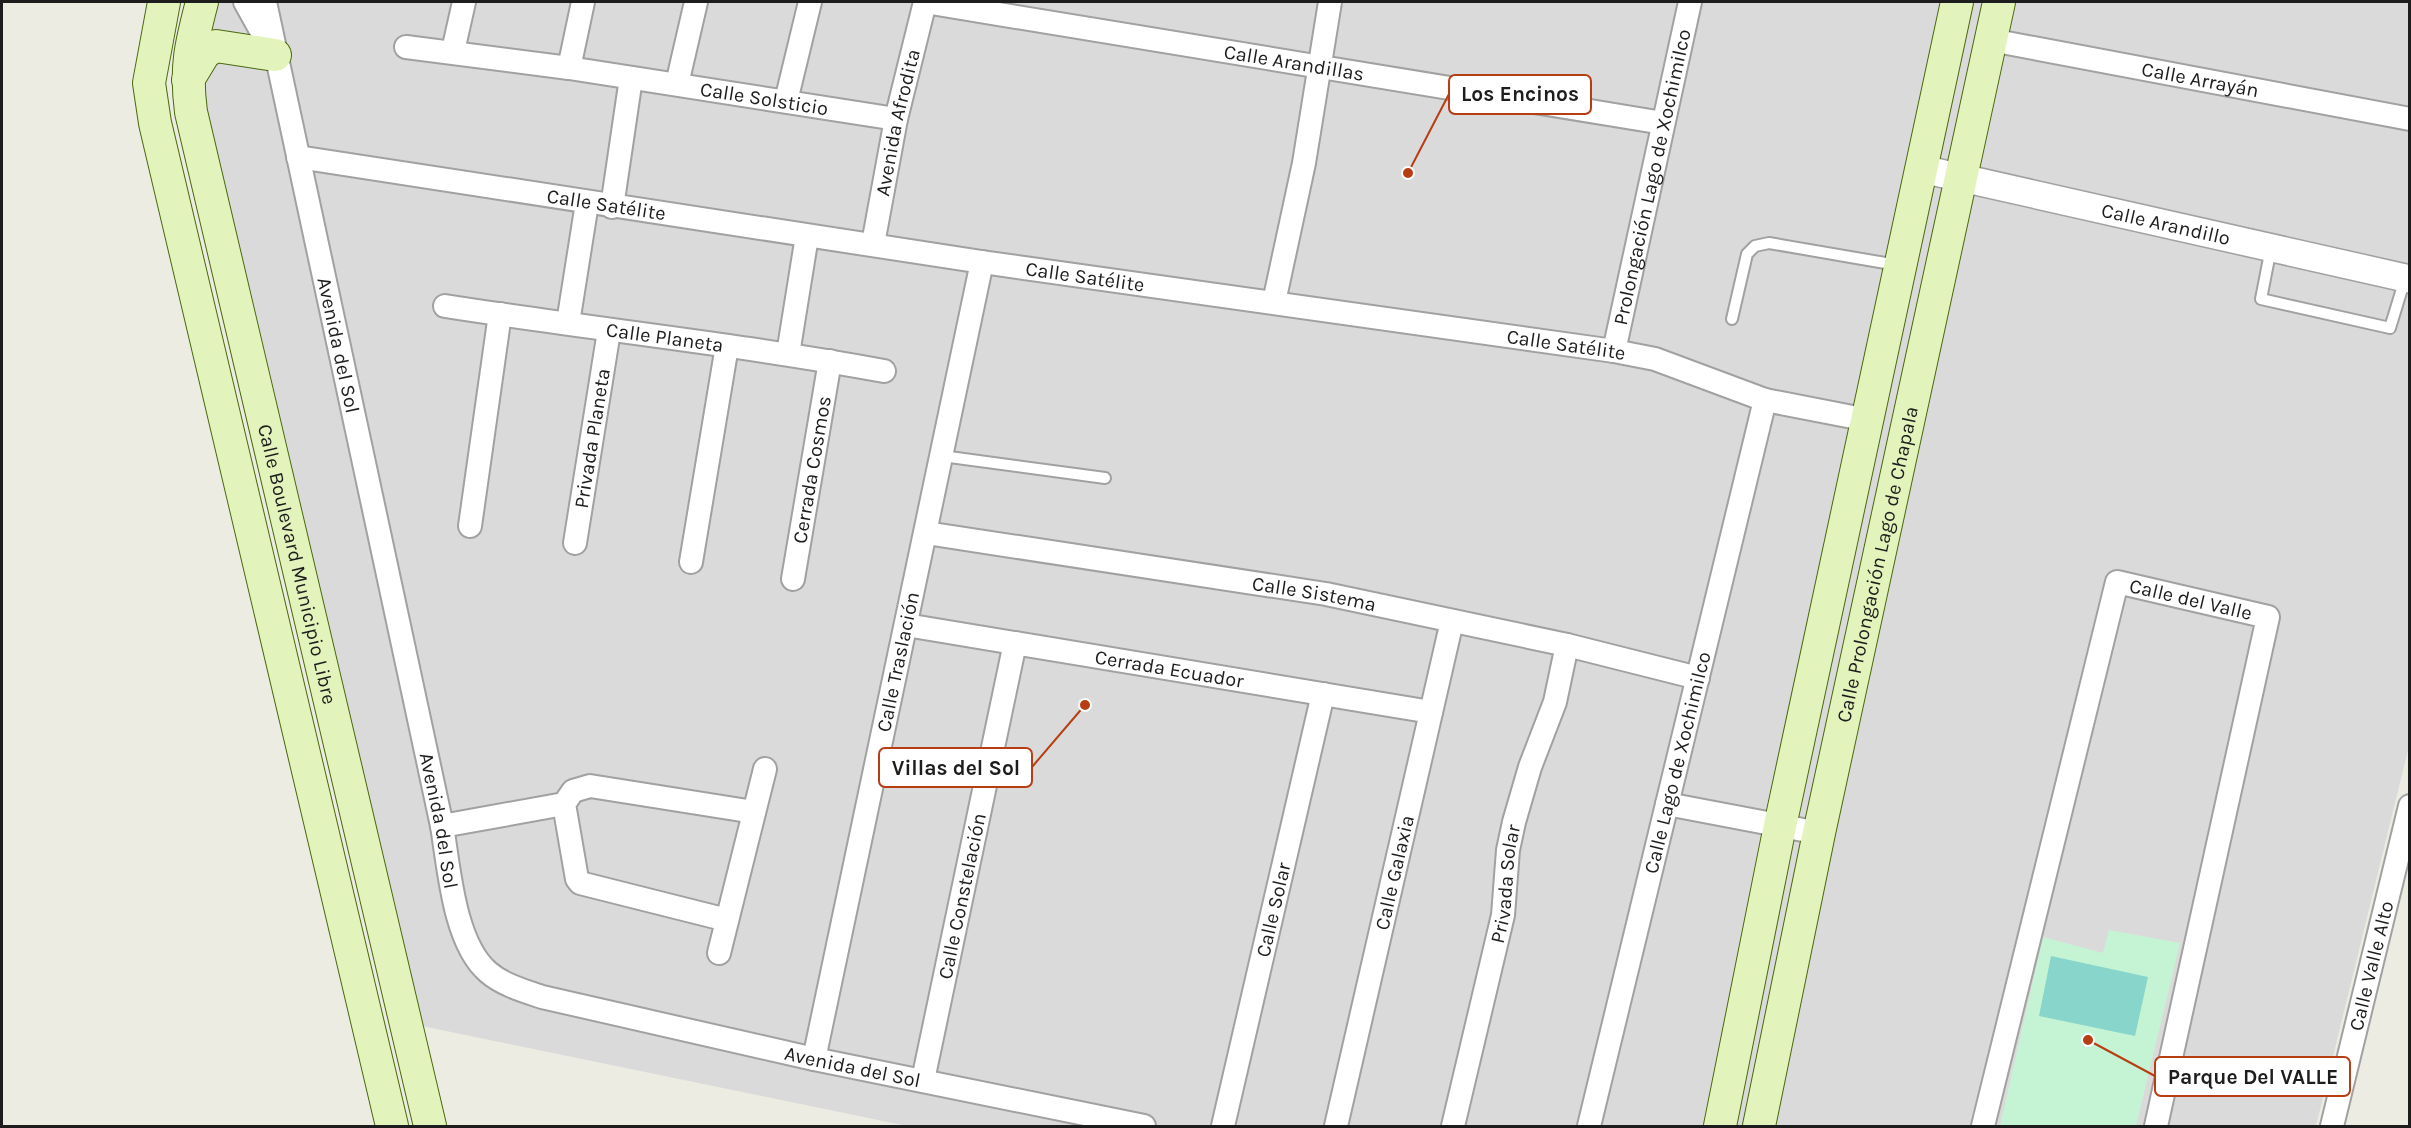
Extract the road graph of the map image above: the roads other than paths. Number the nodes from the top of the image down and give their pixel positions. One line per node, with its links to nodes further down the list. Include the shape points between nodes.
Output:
1 (164, 2): 79 (main road, Calle Boulevard Municipio Libre, via 149,83 154,123)
2 (202, 2): 21 (main road, Calle Boulevard Municipio Libre)
3 (245, 2): 17 (street)
4 (265, 2): 17 (street, Avenida del Sol)
5 (464, 2): 16 (street)
6 (583, 2): 19 (street)
7 (696, 2): 22 (street)
8 (810, 2): 23 (street)
9 (925, 2): 18 (street, Calle Arandillas); 24 (street, Avenida Afrodita)
10 (1330, 2): 18 (street)
11 (1690, 2): 26 (street, Prolongación Lago de Xochimilco)
12 (1957, 2): 28 (main road, Calle Prolongación Lago de Chapala)
13 (1999, 2): 14 (main road, Calle Prolongación Lago de Chapala)
14 (1991, 40): 25 (street, Calle Arrayán); 29 (main road, Calle Prolongación Lago de Chapala)
15 (406, 47): 16 (street, Calle Solsticio)
16 (453, 51): 19 (street, Calle Solsticio)
17 (274, 55): 21 (main road, via 216,46 205,52); 27 (street, Avenida del Sol)
18 (1318, 66): 26 (street, Calle Arandillas); 38 (street, via 1304,163)
19 (569, 68): 20 (street, Calle Solsticio)
20 (631, 78): 22 (street, Calle Solsticio); 31 (street)
21 (187, 81): 78 (main road, Calle Boulevard Municipio Libre, via 206,177)
22 (677, 84): 23 (street, Calle Solsticio)
23 (786, 101): 24 (street, Calle Solsticio)
24 (896, 119): 33 (street, Avenida Afrodita)
25 (2409, 119)
26 (1663, 123): 45 (street, Prolongación Lago de Xochimilco)
27 (298, 157): 30 (street, Calle Satélite); 70 (street, Avenida del Sol)
28 (1922, 169): 29 (street, Calle Arandillo); 36 (main road, Calle Prolongación Lago de Chapala)
29 (1962, 178): 34 (street, Calle Arandillo); 72 (main road, Calle Prolongación Lago de Chapala)
30 (587, 203): 31 (street, Calle Satélite); 42 (street)
31 (612, 207): 32 (street, Calle Satélite)
32 (807, 236): 33 (street, Calle Satélite); 46 (street)
33 (873, 244): 35 (street, Calle Satélite)
34 (2271, 248): 37 (street, Calle Arandillo); 37 (lane, via 2261,299 2390,328)
35 (982, 262): 38 (street, Calle Satélite); 51 (street, Calle Traslación)
36 (1901, 266): 41 (lane, via 1769,243 1755,246 1747,254); 50 (main road, Calle Prolongación Lago de Chapala)
37 (2407, 279)
38 (1274, 302): 45 (street, Calle Satélite)
39 (445, 306): 40 (street, Calle Planeta)
40 (500, 314): 42 (street, Calle Planeta); 53 (street)
41 (1732, 319)
42 (568, 323): 43 (street, Calle Planeta)
43 (609, 331): 44 (street, Calle Planeta); 55 (street, Privada Planeta)
44 (727, 346): 46 (street, Calle Planeta); 56 (street)
45 (1614, 351): 49 (street, Calle Satélite, via 1655,359)
46 (788, 354): 47 (street, Calle Planeta)
47 (830, 361): 48 (street, Calle Planeta); 57 (street, Cerrada Cosmos)
48 (884, 370)
49 (1765, 400): 50 (street, Calle Satélite); 62 (street, Calle Lago de Xochimilco)
50 (1868, 420): 71 (main road, Calle Prolongación Lago de Chapala)
51 (942, 456): 52 (lane); 54 (street, Calle Traslación)
52 (1106, 478)
53 (470, 526)
54 (926, 533): 58 (street, Calle Sistema, via 1326,594); 59 (street, Calle Traslación)
55 (574, 543)
56 (691, 562)
57 (793, 579)
58 (1452, 621): 61 (street, Calle Sistema); 64 (street, Calle Galaxia)
59 (906, 625): 60 (street, Cerrada Ecuador); 76 (street, Calle Traslación)
60 (1015, 643): 63 (street, Cerrada Ecuador); 77 (street, Calle Constelación)
61 (1567, 645): 62 (street, Calle Sistema); 83 (street, Privada Solar, via 1555,702 1514,822 1503,915)
62 (1698, 678): 67 (street, Calle Lago de Xochimilco)
63 (1323, 694): 64 (street, Cerrada Ecuador); 81 (street, Calle Solar)
64 (1431, 712): 82 (street, Calle Galaxia)
65 (765, 769): 69 (street)
66 (564, 804): 69 (street, via 573,791 590,786); 70 (street); 74 (street, via 580,883)
67 (1667, 804): 71 (street); 84 (street, Calle Lago de Xochimilco)
68 (2409, 806): 73 (street, Calle Valle Alto)
69 (754, 812): 74 (street)
70 (442, 826): 76 (street, Avenida del Sol, via 463,930 474,955 488,972 542,997)
71 (1780, 826): 72 (street); 85 (main road, Calle Prolongación Lago de Chapala)
72 (1819, 833): 86 (main road, Calle Prolongación Lago de Chapala)
73 (2401, 876): 89 (street, Calle Valle Alto)
74 (727, 920): 75 (street)
75 (719, 953)
76 (814, 1059): 77 (street, Avenida del Sol)
77 (922, 1080): 80 (street, Avenida del Sol)
78 (436, 1125)
79 (392, 1126)
80 (1144, 1126)
81 (1223, 1126)
82 (1336, 1126)
83 (1453, 1126)
84 (1589, 1126)
85 (1720, 1126)
86 (1759, 1126)
87 (1983, 1126): 88 (street, Calle del Valle, via 2117,582 2268,617)
88 (2156, 1126)
89 (2332, 1126)

